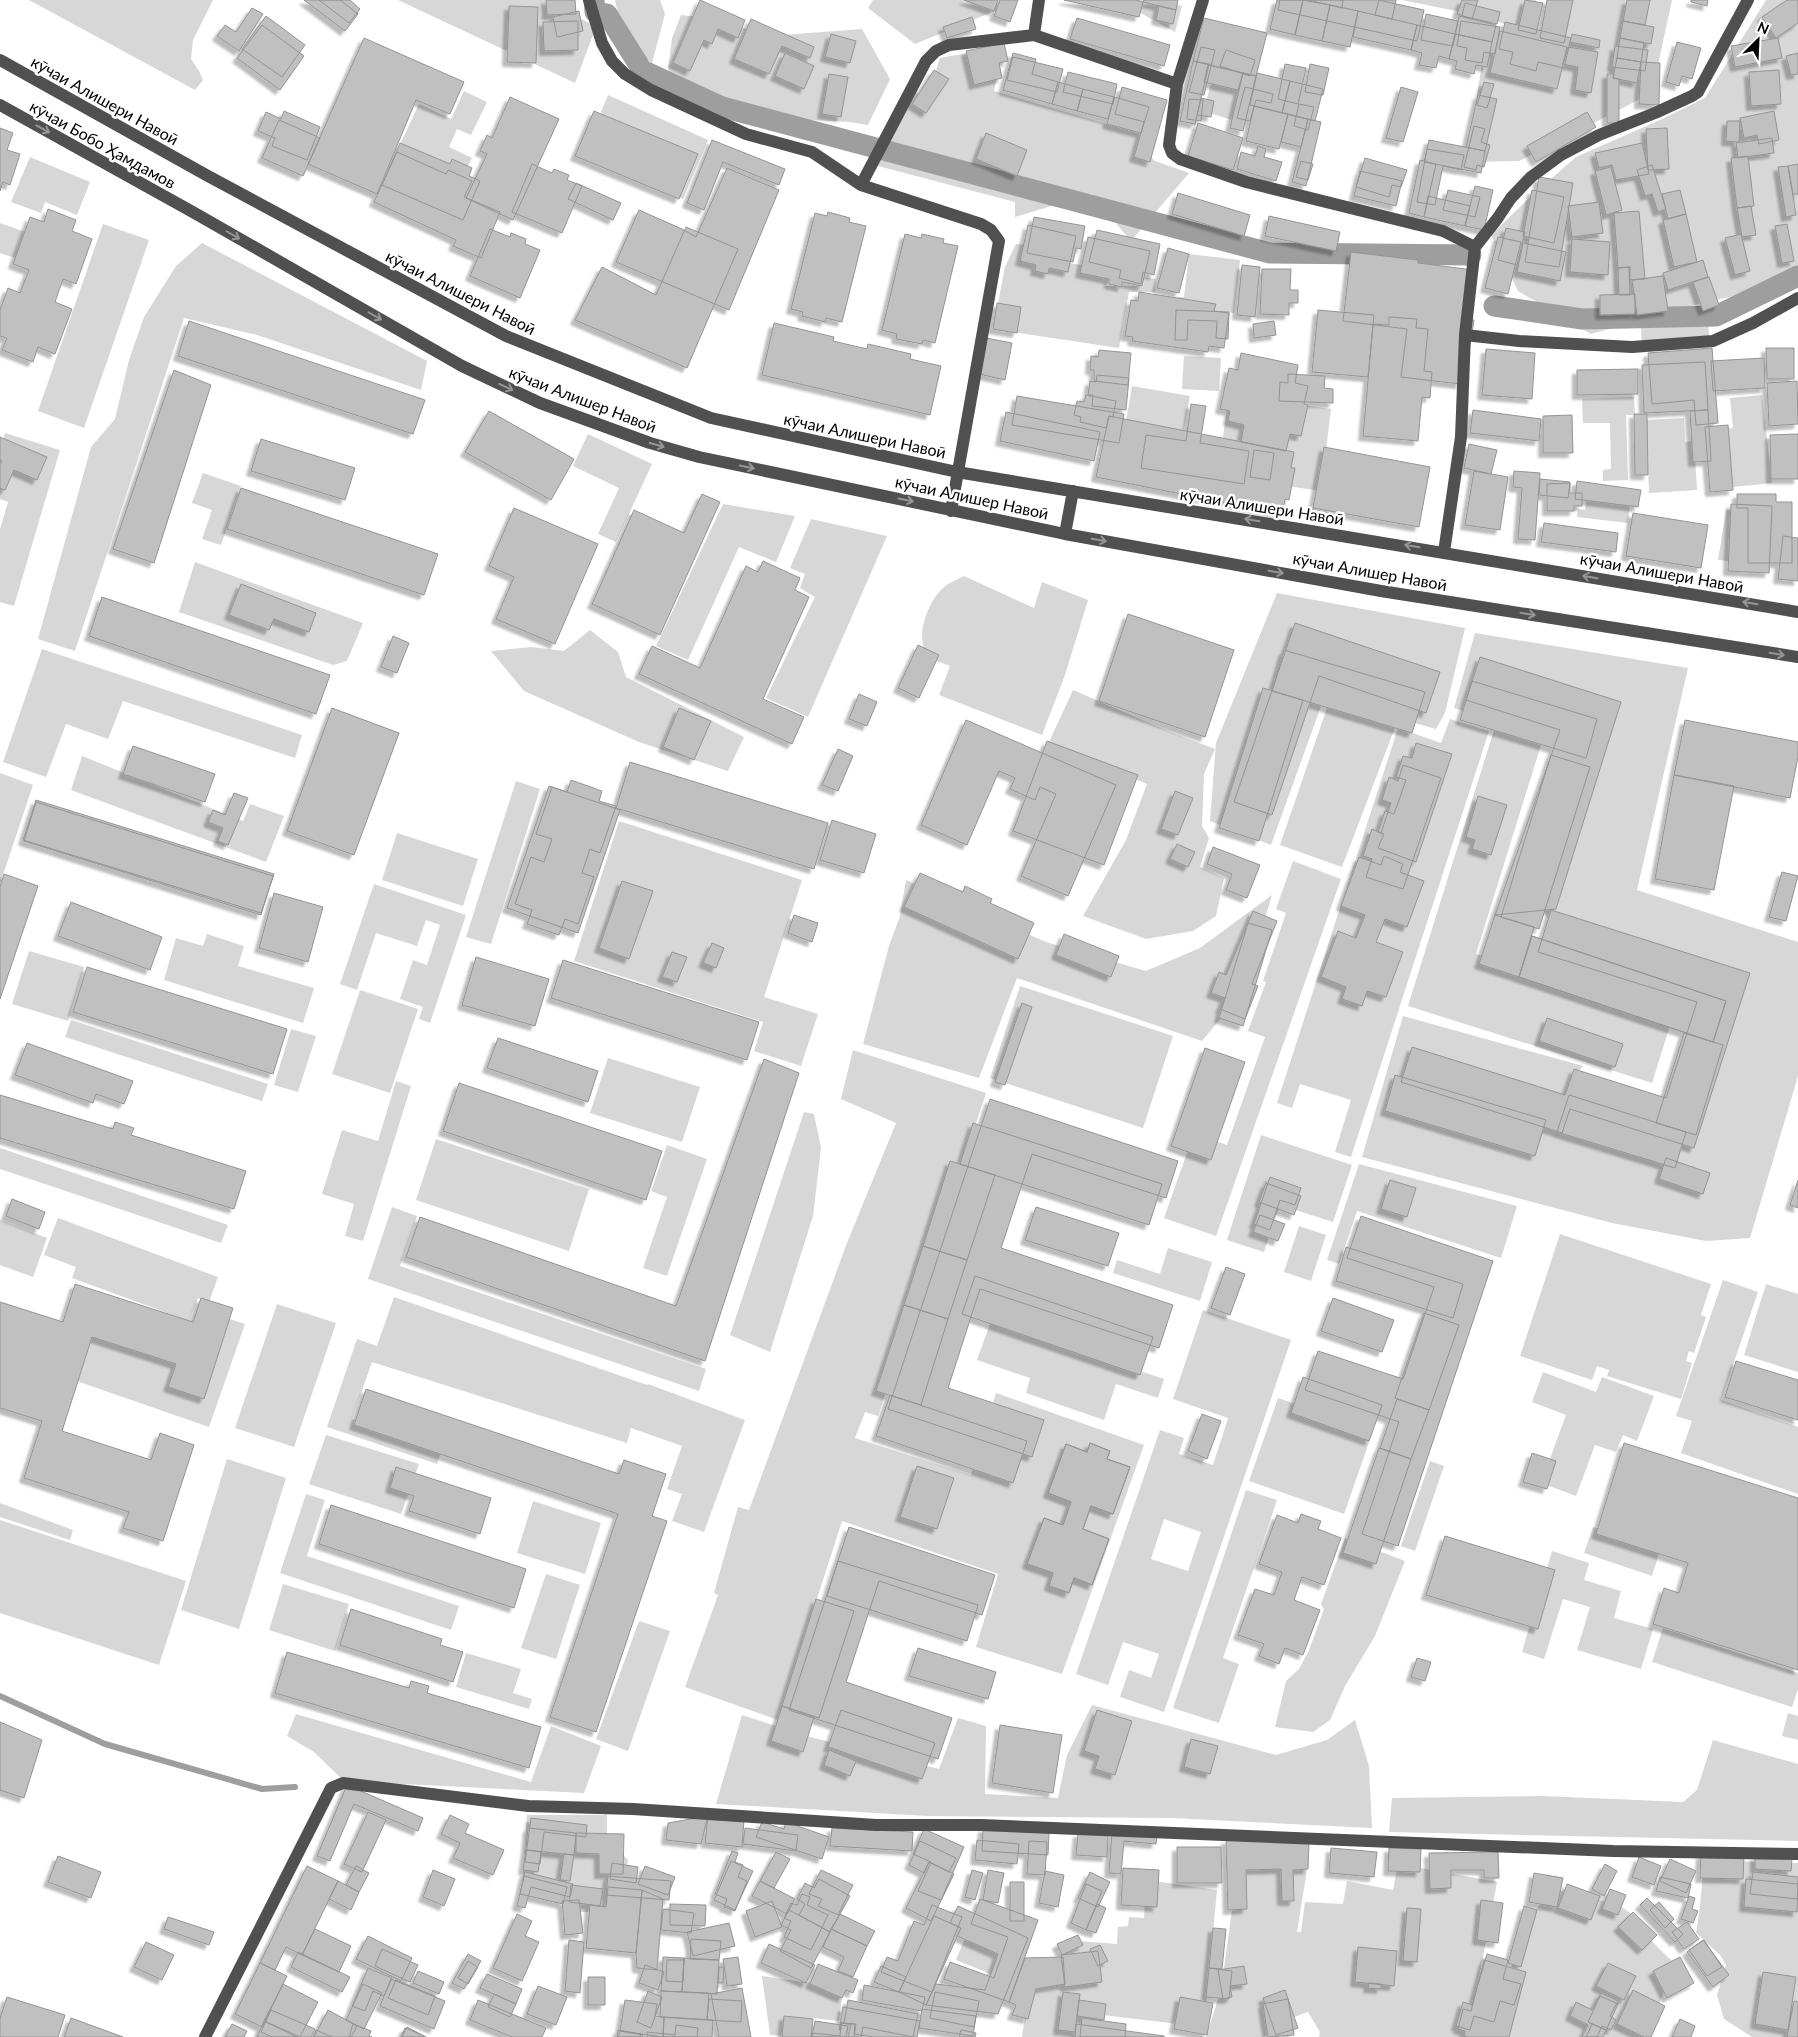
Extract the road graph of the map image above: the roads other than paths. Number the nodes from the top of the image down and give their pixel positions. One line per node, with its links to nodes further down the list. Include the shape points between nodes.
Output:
1 (589, 0): 9 (street, via 602,43 612,61 625,74 651,90 746,134 812,152)
2 (1039, 0): 5 (street)
3 (1203, 0): 7 (street)
4 (1748, 0): 11 (street, via 1698,92 1599,135 1530,177)
5 (1034, 35): 7 (street); 9 (street, via 949,45 936,51 926,61)
6 (0, 60): 14 (street, кӯчаи Алишери Навоӣ, via 506,336 711,418)
7 (1177, 84): 11 (street, via 1169,145 1180,159 1246,182 1443,231)
8 (0, 105): 10 (street, кӯчаи Бобо Ҳамдамов, one-way to 10)
9 (861, 185): 14 (street, via 981,224 991,230 999,241)
10 (191, 211): 16 (street, кӯчаи Алишер Навоӣ, one-way to 16, via 462,366 540,403 650,443 691,454)
11 (1475, 247): 13 (street)
12 (1798, 298): 13 (street, via 1713,341 1632,347)
13 (1465, 335): 18 (street, via 1461,437)
14 (958, 472): 15 (street, кӯчаи Алишери Навоӣ); 16 (street)
15 (1073, 492): 17 (street); 18 (street, кӯчаи Алишери Навоӣ, one-way to 15)
16 (951, 510): 17 (street, кӯчаи Алишер Навоӣ)
17 (1065, 534): 20 (street, кӯчаи Алишер Навоӣ, one-way to 20, via 1381,591)
18 (1444, 552): 19 (street, кӯчаи Алишери Навоӣ, one-way to 18)
19 (1798, 612)
20 (1798, 657)
21 (1798, 1854): 22 (street, via 1613,1851 981,1825 876,1825 528,1806 343,1783 331,1788)
22 (205, 2037)

